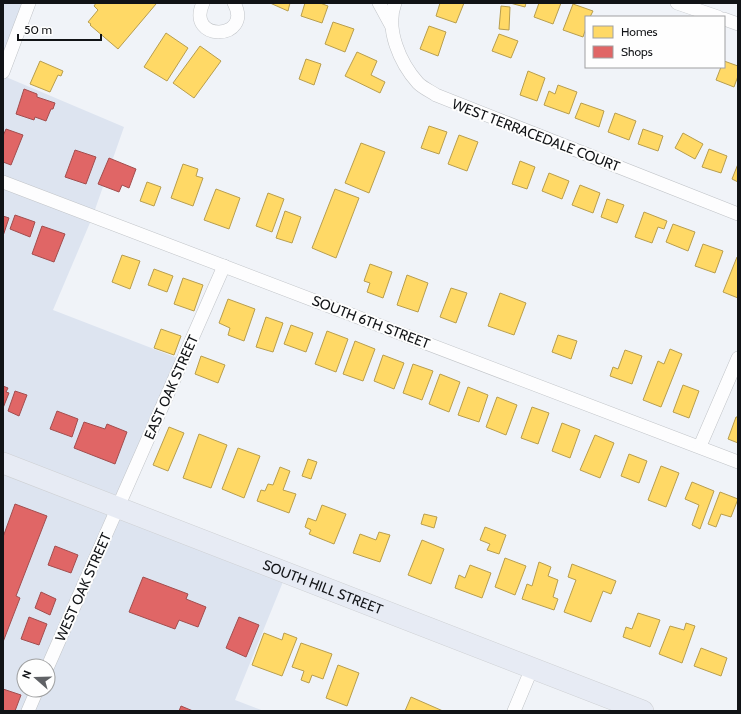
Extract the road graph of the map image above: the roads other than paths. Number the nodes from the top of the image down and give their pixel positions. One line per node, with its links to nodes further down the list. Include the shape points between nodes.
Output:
1 (29, 3): 11 (street)
2 (203, 3): 3 (street, via 200,9 202,22 205,27 217,33 229,30 236,21 237,9)
3 (234, 3)
4 (378, 3): 10 (street)
5 (395, 3): 10 (street, WEST TERRACEDALE COURT)
6 (677, 3): 7 (street)
7 (715, 16)
8 (725, 19): 9 (street)
9 (738, 24)
10 (391, 25): 13 (street, WEST TERRACEDALE COURT, via 403,62 419,84 436,95)
11 (3, 72)
12 (3, 182): 14 (street, SOUTH 6TH STREET)
13 (738, 214)
14 (224, 266): 16 (street, SOUTH 6TH STREET); 19 (street, EAST OAK STREET)
15 (738, 358): 16 (street)
16 (700, 446): 17 (street, SOUTH 6TH STREET)
17 (738, 462)
18 (3, 463): 19 (main road, SOUTH HILL STREET)
19 (118, 508): 20 (street, WEST OAK STREET); 21 (main road, SOUTH HILL STREET)
20 (52, 658)
21 (532, 668): 24 (street); 25 (main road, SOUTH HILL STREET)
22 (34, 698): 23 (street)
23 (28, 711)
24 (514, 711)
25 (643, 711)

